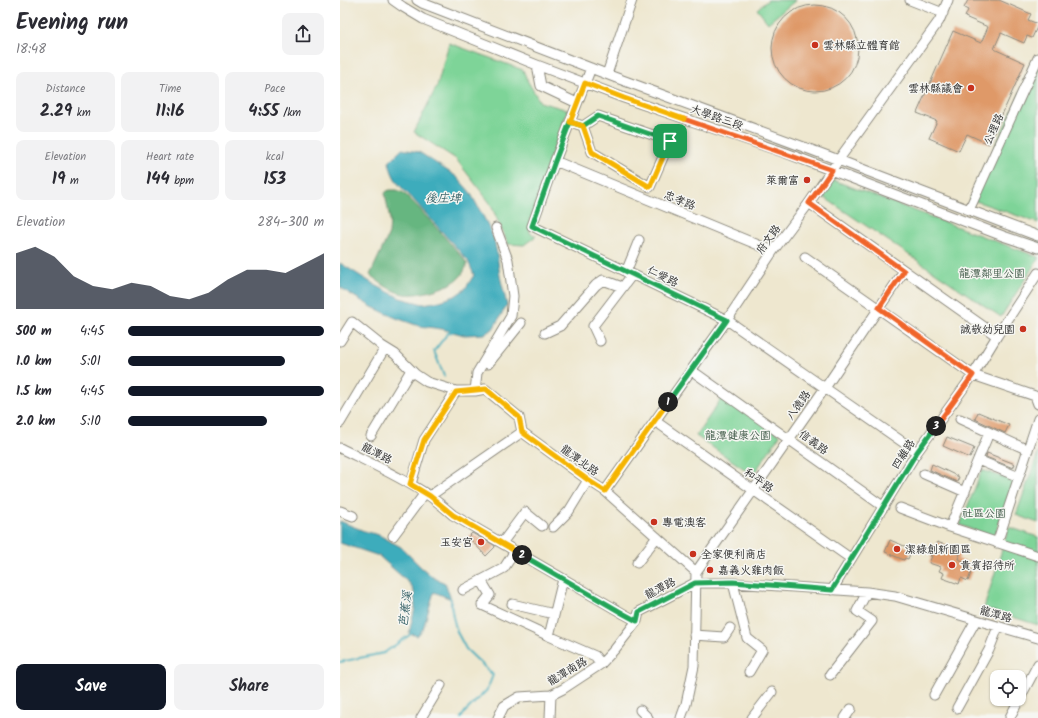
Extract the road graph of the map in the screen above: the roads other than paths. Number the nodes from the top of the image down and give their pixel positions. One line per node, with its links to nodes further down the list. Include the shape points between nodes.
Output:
1 (392, 0): 8 (street, 大學路三段, via 423,18)
2 (416, 0): 9 (street, 大學路三段)
3 (632, 0): 10 (street)
4 (910, 0): 6 (street)
5 (948, 0): 6 (street, 府文路)
6 (943, 13): 15 (street, 府文路)
7 (1038, 58): 19 (street, 公理路)
8 (537, 65): 11 (street, 大學路三段); 12 (street, via 541,86)
9 (591, 68): 10 (street, 大學路三段); 11 (street, 仁愛路)
10 (607, 74): 15 (street, 大學路三段)
11 (585, 83): 12 (street, 仁愛路); 17 (street, 大學路三段)
12 (577, 103): 13 (street, 仁愛路)
13 (570, 122): 14 (street); 16 (street, 仁愛路)
14 (583, 126): 14 (street, via 598,116 670,141 650,187 592,152)
15 (839, 160): 17 (street, 府文路); 19 (street, 大學路三段)
16 (555, 161): 24 (street, 忠孝路); 27 (street, 仁愛路, via 532,226)
17 (832, 170): 18 (street, 府文路); 23 (street, 大學路三段)
18 (809, 203): 24 (street, 府文路); 26 (street)
19 (969, 210): 21 (street, 大學路三段)
20 (496, 228): 41 (street, via 508,260 513,296 511,316 477,373)
21 (1038, 236)
22 (639, 240): 27 (street)
23 (1038, 248)
24 (774, 251): 31 (street, 府文路)
25 (805, 256): 30 (street)
26 (904, 271): 30 (street, 八德路); 34 (street)
27 (629, 273): 29 (street); 31 (street, 仁愛路)
28 (1038, 273): 34 (street, 四維路)
29 (622, 287): 33 (street, via 603,280 560,326); 36 (street, via 593,326)
30 (879, 308): 40 (street); 42 (street, 八德路)
31 (727, 320): 39 (street, 府文路); 42 (street, 仁愛路)
32 (521, 323): 41 (street)
33 (544, 333)
34 (996, 336): 40 (street, 四維路)
35 (340, 341): 37 (street, via 352,322)
36 (600, 341)
37 (385, 348): 38 (street); 49 (street)
38 (411, 370): 44 (street, via 427,382); 52 (street)
39 (691, 370): 48 (street, 府文路); 53 (street, 信義路)
40 (973, 375): 45 (street); 56 (street, 四維路)
41 (477, 378): 43 (street)
42 (825, 388): 53 (street, 八德路); 56 (street, 仁愛路)
43 (475, 391): 44 (street); 50 (street, via 486,389 519,417)
44 (456, 392): 61 (street, via 424,440)
45 (1037, 396)
46 (960, 419): 51 (street)
47 (1038, 419): 55 (street)
48 (655, 421): 62 (street, 和平路); 63 (street, 府文路)
49 (340, 423)
50 (522, 432): 60 (street, 龍潭北路); 65 (street)
51 (989, 432): 55 (street); 57 (street)
52 (371, 436)
53 (789, 439): 62 (street, 八德路); 66 (street, 信義路)
54 (340, 448): 61 (street, 龍潭路)
55 (1028, 450): 59 (street)
56 (917, 452): 66 (street, 四維路)
57 (978, 460): 59 (street); 64 (street)
58 (924, 474): 64 (street)
59 (1019, 477): 76 (street)
60 (588, 480): 63 (street, 龍潭北路); 71 (street, via 570,511)
61 (410, 484): 65 (street, 龍潭路)
62 (753, 490): 79 (street, 和平路); 81 (street, 八德路)
63 (605, 491): 74 (street, 龍潭北路)
64 (965, 492): 72 (street)
65 (428, 495): 73 (street); 75 (street, 龍潭路, via 453,515)
66 (884, 507): 79 (street, 四維路)
67 (900, 508): 72 (street)
68 (340, 511): 69 (street)
69 (353, 516)
70 (542, 526): 75 (street, via 525,512)
71 (553, 527)
72 (950, 527): 76 (street)
73 (393, 536)
74 (657, 537): 80 (street); 81 (street, 龍潭北路)
75 (502, 543): 77 (street, 龍潭路)
76 (997, 543): 78 (street)
77 (515, 551): 82 (street, 龍潭路); 83 (street, via 504,568)
78 (1038, 556)
79 (850, 558): 87 (street, 四維路)
80 (636, 563)
81 (696, 572): 85 (street)
82 (563, 579): 90 (street); 92 (street, 龍潭路)
83 (481, 580): 86 (street); 96 (street, via 490,595 482,605)
84 (733, 582): 85 (street, 龍潭路); 87 (street, 龍潭路); 100 (street, via 747,638 762,650)
85 (695, 583): 92 (street, 龍潭路, via 639,612); 95 (street)
86 (463, 590)
87 (832, 590): 88 (street, 龍潭路)
88 (868, 592): 91 (street, 龍潭路, via 895,596); 101 (street, via 857,611 872,621)
89 (512, 604): 90 (street)
90 (554, 614): 96 (street)
91 (976, 620): 93 (street, 龍潭路); 105 (street)
92 (637, 621): 98 (street, 龍潭南路)
93 (998, 627): 97 (street, 龍潭路); 106 (street, via 989,650)
94 (730, 628): 95 (street, via 724,637)
95 (694, 635): 114 (street, via 694,666)
96 (549, 636): 98 (street, via 595,656)
97 (1038, 638)
98 (601, 664): 104 (street, 龍潭南路)
99 (1038, 664): 109 (street)
100 (749, 672)
101 (830, 675)
102 (441, 685): 110 (street)
103 (772, 692): 115 (street)
104 (552, 695): 111 (street, 龍潭南路, via 519,697 504,706); 112 (street)
105 (934, 695)
106 (957, 708)
107 (851, 709): 116 (street)
108 (640, 710): 113 (street)
109 (1010, 717)
110 (421, 718)
111 (498, 718)
112 (550, 718)
113 (648, 718)
114 (681, 718)
115 (752, 718)
116 (845, 718)

